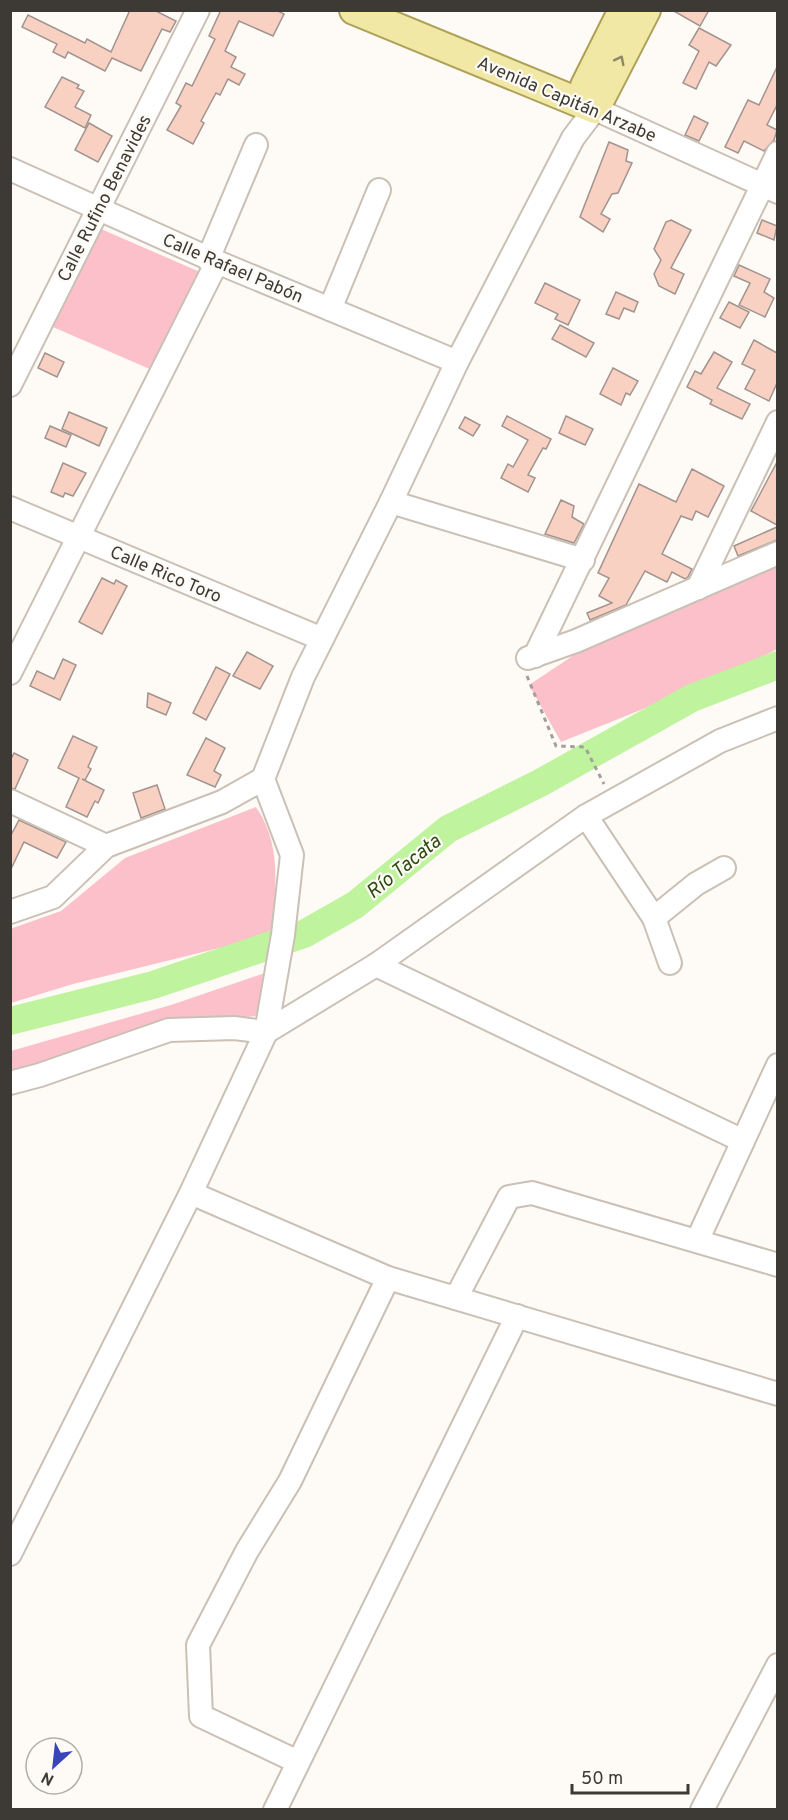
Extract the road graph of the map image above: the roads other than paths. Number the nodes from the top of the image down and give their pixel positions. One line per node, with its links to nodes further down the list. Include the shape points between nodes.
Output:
1 (198, 10): 11 (street, Calle Rufino Benavides)
2 (354, 10): 5 (main road, Avenida Capitán Arzabe)
3 (623, 10): 5 (main road)
4 (646, 10): 5 (main road, one-way to 4)
5 (586, 106): 9 (street, Avenida Capitán Arzabe); 14 (street)
6 (256, 145): 12 (street)
7 (777, 153): 9 (street)
8 (10, 169): 11 (street, Calle Rafael Pabón)
9 (770, 189): 21 (street)
10 (380, 190): 13 (street)
11 (98, 211): 12 (street, Calle Rafael Pabón); 15 (street, Calle Rufino Benavides)
12 (212, 261): 13 (street, Calle Rafael Pabón); 19 (street)
13 (330, 309): 14 (street, Calle Rafael Pabón)
14 (457, 362): 17 (street)
15 (10, 385)
16 (777, 422): 22 (street)
17 (391, 502): 21 (street); 23 (street)
18 (10, 508): 19 (street, Calle Rico Toro)
19 (78, 537): 23 (street, Calle Rico Toro); 24 (street)
20 (777, 553): 22 (street)
21 (583, 560): 22 (street, via 528,658)
22 (698, 588)
23 (322, 639): 26 (street)
24 (10, 673)
25 (777, 718): 28 (street, via 720,741)
26 (262, 779): 29 (street, via 222,802); 35 (street, via 292,855)
27 (10, 801): 29 (street)
28 (586, 816): 32 (street); 34 (street)
29 (106, 846): 31 (street, via 53,897)
30 (724, 868): 32 (street, via 696,884)
31 (10, 912)
32 (654, 918): 33 (street)
33 (670, 963)
34 (376, 965): 35 (street); 38 (street)
35 (266, 1032): 37 (street, via 234,1028 169,1030); 39 (street)
36 (777, 1065): 38 (street)
37 (10, 1083)
38 (743, 1141): 40 (street)
39 (191, 1193): 42 (street); 46 (street)
40 (697, 1242): 41 (street); 43 (street, via 532,1193 509,1197)
41 (777, 1265)
42 (388, 1278): 43 (street); 48 (street, via 290,1481 247,1551 198,1645 201,1716)
43 (456, 1298): 44 (street)
44 (518, 1316): 45 (street); 48 (street)
45 (777, 1394)
46 (10, 1554)
47 (777, 1665): 50 (street)
48 (298, 1762): 49 (street)
49 (275, 1809)
50 (702, 1809)

